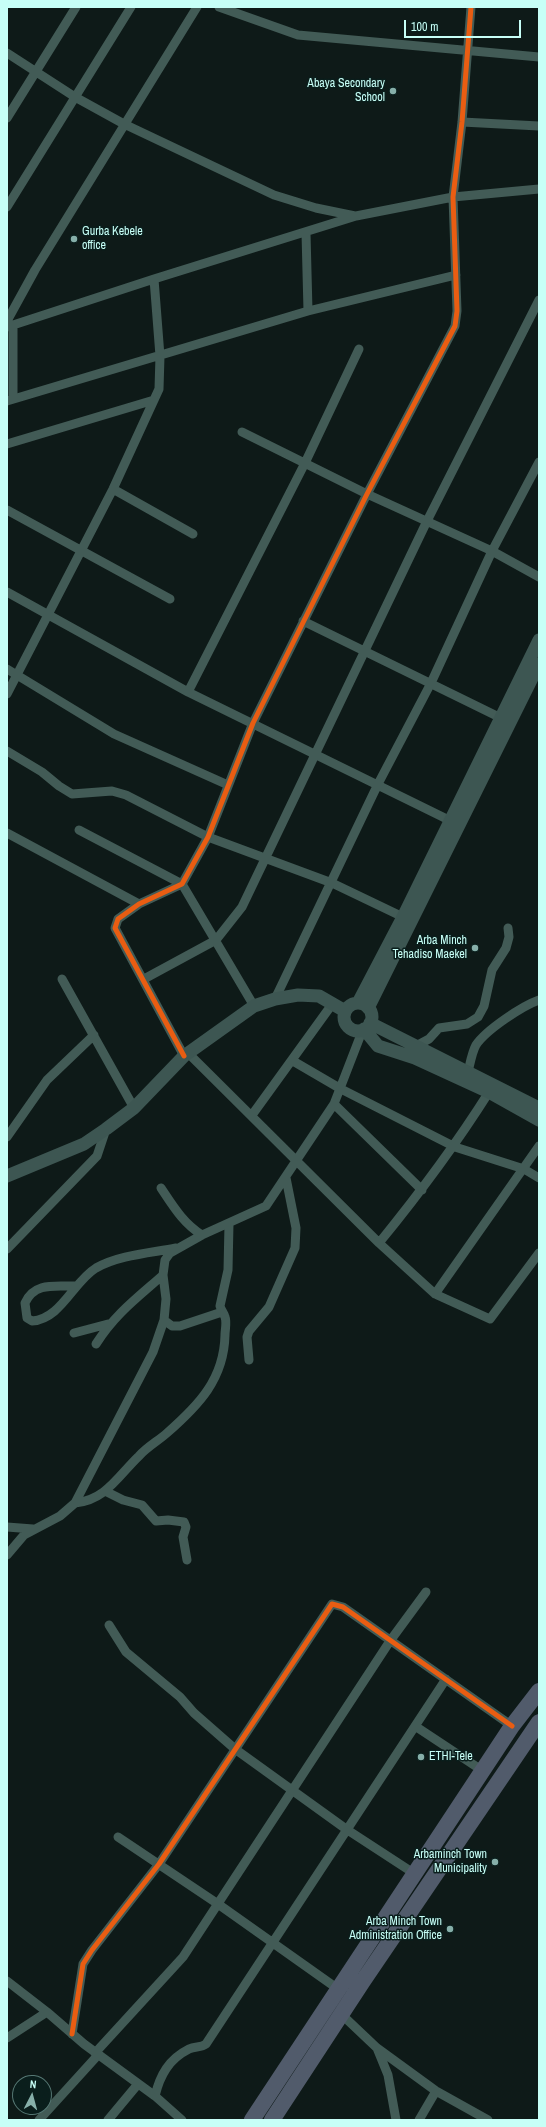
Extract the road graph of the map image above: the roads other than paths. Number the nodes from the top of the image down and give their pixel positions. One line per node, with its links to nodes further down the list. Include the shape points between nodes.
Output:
1 (76, 7): 9 (street)
2 (131, 7): 10 (street)
3 (197, 7): 13 (street)
4 (219, 7): 6 (street, via 298,35)
5 (471, 7): 6 (street)
6 (467, 51): 8 (street); 12 (street)
7 (7, 53): 9 (street)
8 (539, 57)
9 (36, 73): 10 (street); 11 (street)
10 (75, 97): 13 (street); 17 (street)
11 (7, 118)
12 (462, 122): 14 (street); 16 (street)
13 (124, 124): 18 (street, via 274,194 316,208); 24 (street, via 35,270)
14 (539, 126)
15 (539, 189): 16 (street)
16 (453, 197): 18 (street); 20 (street)
17 (7, 207)
18 (356, 216): 19 (street)
19 (306, 233): 21 (street); 23 (street)
20 (456, 275): 23 (street); 34 (street, via 457,311 454,326)
21 (154, 279): 24 (street); 26 (street)
22 (539, 300): 36 (street)
23 (308, 311): 26 (street)
24 (9, 324): 27 (street)
25 (359, 349): 32 (street)
26 (160, 356): 27 (street); 28 (street, via 159,389)
27 (10, 400)
28 (154, 400): 30 (street); 33 (street)
29 (242, 432): 32 (street)
30 (7, 444)
31 (539, 462): 38 (street)
32 (305, 463): 34 (street); 51 (street)
33 (113, 489): 37 (street); 39 (street)
34 (367, 494): 36 (street); 44 (street)
35 (7, 510): 39 (street)
36 (427, 521): 38 (street); 46 (street)
37 (193, 534)
38 (492, 551): 40 (street); 50 (street)
39 (82, 552): 42 (street); 43 (street)
40 (539, 577)
41 (7, 592): 43 (street)
42 (170, 599)
43 (48, 616): 49 (street); 51 (street)
44 (303, 621): 46 (street); 54 (street)
45 (539, 640): 53 (main road)
46 (365, 651): 50 (street); 56 (street)
47 (539, 664): 59 (main road)
48 (7, 669): 49 (street)
49 (17, 674): 52 (street); 58 (street, via 114,734)
50 (431, 683): 53 (street); 57 (street)
51 (188, 692): 54 (street)
52 (7, 694)
53 (501, 718): 59 (main road)
54 (253, 723): 56 (street); 58 (street)
55 (7, 752): 62 (street, via 42,772 72,794 112,791 126,795)
56 (316, 754): 57 (street); 63 (street)
57 (378, 784): 59 (street); 64 (street)
58 (228, 785): 62 (street)
59 (455, 823): 67 (main road); 76 (main road)
60 (79, 830): 65 (street)
61 (7, 833): 66 (street)
62 (208, 837): 63 (street); 65 (street)
63 (266, 858): 64 (street); 69 (street, via 242,907)
64 (332, 883): 67 (street); 72 (street)
65 (182, 884): 66 (street); 69 (street)
66 (139, 904): 71 (street, via 118,919 115,928)
67 (403, 917): 76 (main road)
68 (508, 928): 80 (street, via 506,948 492,970 484,1006 478,1017 467,1024 439,1028 429,1039)
69 (216, 940): 71 (street); 75 (street)
70 (62, 979): 79 (street)
71 (144, 979): 81 (street)
72 (276, 998): 74 (main road, via 319,996); 75 (main road)
73 (539, 1000): 83 (street, via 525,1005 476,1045)
74 (333, 1003): 77 (main road); 82 (street)
75 (254, 1006): 81 (main road)
76 (363, 1006): 77 (main road, via 350,1005); 78 (main road, via 371,1015)
77 (345, 1011): 78 (main road, via 346,1024 354,1030)
78 (365, 1027): 80 (main road); 84 (street); 85 (main road, via 378,1046 415,1058)
79 (94, 1035): 87 (street); 92 (street, via 47,1080)
80 (416, 1046): 83 (main road)
81 (186, 1054): 87 (main road); 89 (street)
82 (293, 1061): 84 (street); 89 (street)
83 (468, 1072): 88 (main road)
84 (341, 1089): 86 (street); 94 (street)
85 (489, 1092): 90 (main road); 94 (street)
86 (334, 1104): 95 (street); 101 (street)
87 (134, 1108): 91 (main road)
88 (539, 1108)
89 (252, 1115): 95 (street)
90 (539, 1120)
91 (106, 1129): 97 (main road, via 84,1144); 106 (street, via 97,1156)
92 (7, 1137)
93 (539, 1146): 96 (street)
94 (455, 1147): 96 (street); 101 (street)
95 (296, 1162): 98 (street); 104 (street)
96 (524, 1169): 99 (street); 110 (street)
97 (7, 1176)
98 (286, 1178): 102 (street, via 266,1206); 116 (street, via 296,1228 295,1248 269,1307 249,1331)
99 (539, 1178)
100 (161, 1188): 103 (street, via 182,1218)
101 (422, 1190): 104 (street)
102 (229, 1224): 103 (street); 111 (street, via 228,1270 220,1306)
103 (202, 1235): 105 (street)
104 (379, 1243): 110 (street)
105 (184, 1246): 108 (street, via 170,1253 165,1260); 109 (street, via 125,1257 96,1269)
106 (7, 1249)
107 (539, 1253): 110 (street, via 490,1319)
108 (163, 1275): 112 (street, via 166,1299); 113 (street)
109 (77, 1286): 109 (street, via 48,1317 32,1321 27,1318 25,1303 33,1291 41,1287)
110 (435, 1294)
111 (222, 1312): 112 (street, via 180,1326 172,1326); 117 (street, via 225,1316 224,1353 220,1369 204,1396)
112 (164, 1320): 118 (street, via 153,1352)
113 (108, 1324): 114 (street); 115 (street)
114 (74, 1333)
115 (96, 1344)
116 (249, 1360)
117 (105, 1491): 118 (street, via 99,1497); 122 (street, via 123,1500 142,1505 156,1521 184,1522 186,1526 183,1537)
118 (75, 1503): 120 (street, via 60,1516)
119 (7, 1527): 120 (street)
120 (33, 1529): 121 (street, via 24,1535)
121 (7, 1555)
122 (187, 1560)
123 (426, 1592): 125 (street)
124 (109, 1625): 131 (street, via 126,1652 180,1697)
125 (390, 1641): 126 (street); 131 (street, via 343,1607 332,1604); 133 (street)
126 (446, 1679): 129 (street); 130 (street)
127 (539, 1691): 130 (highway)
128 (539, 1722): 135 (highway)
129 (415, 1726): 132 (street); 136 (street)
130 (512, 1726): 132 (highway)
131 (234, 1749): 133 (street); 138 (street)
132 (483, 1771): 134 (highway)
133 (291, 1791): 136 (street); 140 (street)
134 (465, 1798): 135 (highway); 139 (highway)
135 (480, 1808): 146 (highway)
136 (346, 1829): 139 (street); 141 (street)
137 (118, 1837): 138 (street)
138 (159, 1864): 140 (street); 147 (street, via 83,1964)
139 (415, 1874): 143 (highway)
140 (218, 1904): 141 (street); 150 (street, via 183,1957)
141 (272, 1944): 143 (street); 153 (street, via 206,2044 191,2048 162,2072)
142 (7, 1981): 145 (street)
143 (338, 1989): 144 (highway)
144 (328, 2004): 146 (street); 157 (highway)
145 (47, 2012): 147 (street); 148 (street)
146 (342, 2014): 149 (street); 158 (highway)
147 (72, 2034): 150 (street)
148 (7, 2038)
149 (377, 2048): 152 (street); 159 (street, via 388,2075)
150 (96, 2054): 151 (street); 155 (street)
151 (138, 2084): 153 (street); 156 (street)
152 (436, 2091): 160 (street); 161 (street)
153 (155, 2096): 154 (street)
154 (177, 2119)
155 (39, 2120)
156 (108, 2120)
157 (252, 2120)
158 (272, 2120)
159 (396, 2120)
160 (419, 2120)
161 (488, 2120)

